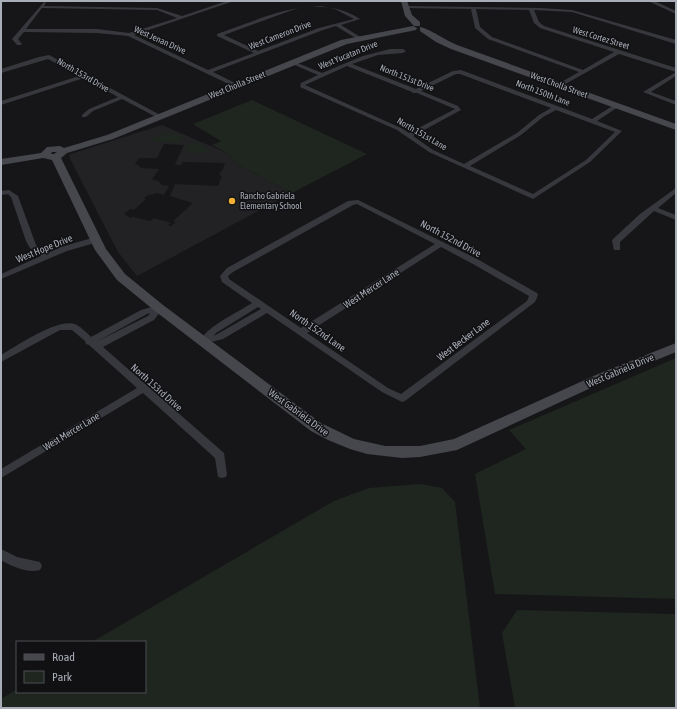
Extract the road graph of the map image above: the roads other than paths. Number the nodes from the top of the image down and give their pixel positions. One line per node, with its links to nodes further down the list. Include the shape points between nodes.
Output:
1 (46, 1): 6 (street)
2 (229, 1): 11 (street)
3 (441, 1): 7 (street)
4 (650, 1): 10 (street)
5 (405, 4): 7 (street); 13 (street, via 409,16)
6 (41, 7): 11 (street, via 157,9); 14 (street)
7 (442, 8): 8 (street)
8 (473, 8): 9 (street); 27 (street, via 478,28 490,38)
9 (531, 9): 17 (street, via 572,11); 20 (street, West Cortez Street, via 537,23 542,27)
10 (676, 13)
11 (182, 18): 15 (street)
12 (336, 24): 16 (street); 21 (street, West Cameron Drive); 21 (street, West Cameron Drive, via 358,19 339,8 318,4 297,7 219,35)
13 (418, 27): 16 (street, West Cholla Street); 33 (street, West Cholla Street, via 454,47)
14 (23, 30): 15 (street, West Jenan Drive, via 97,31); 18 (street, via 15,39)
15 (129, 35): 26 (street, West Jenan Drive)
16 (359, 38): 22 (street, West Cholla Street)
17 (676, 42)
18 (19, 44)
19 (403, 50): 23 (street, West Yucatan Drive, via 378,53)
20 (618, 52): 24 (street, West Cortez Street); 27 (street)
21 (258, 53): 26 (street, West Cameron Drive)
22 (293, 63): 30 (street); 31 (street, West Cholla Street)
23 (348, 64): 30 (street, West Yucatan Drive); 34 (street, North 151st Drive)
24 (676, 70)
25 (1, 71): 29 (street, North 153rd Drive, via 49,57)
26 (209, 72): 31 (street, West Jenan Drive)
27 (584, 72): 33 (street)
28 (676, 74): 37 (street, via 646,92)
29 (84, 76): 35 (street, North 153rd Drive); 36 (street)
30 (324, 76): 32 (street, West Yucatan Drive)
31 (236, 86): 41 (street, West Cholla Street)
32 (302, 86): 44 (street, North 151st Lane, via 399,129)
33 (560, 86): 38 (street, West Cholla Street)
34 (416, 92): 39 (street, North 150th Lane, via 455,72 461,72); 44 (street, North 151st Drive, via 458,110)
35 (122, 98): 40 (street, via 91,110); 41 (street, North 153rd Drive)
36 (1, 103)
37 (676, 103)
38 (616, 106): 42 (street); 43 (street, West Cholla Street)
39 (556, 107): 42 (street, North 150th Lane); 47 (street, via 519,134)
40 (84, 116)
41 (160, 116): 45 (street, West Cholla Street)
42 (593, 121): 50 (street, North 150th Lane, via 619,131 588,161)
43 (676, 127)
44 (408, 136): 47 (street, North 151st Lane, via 431,151)
45 (55, 154): 46 (street, West Cholla Street); 53 (street, West Gabriela Drive)
46 (1, 162)
47 (465, 166): 50 (street, North 151st Lane)
48 (676, 190): 51 (street)
49 (1, 193): 56 (street, via 9,192 14,196 30,241)
50 (533, 197)
51 (653, 208): 52 (street); 55 (street, via 616,241)
52 (676, 218)
53 (95, 240): 56 (street, West Hope Drive); 61 (street, West Gabriela Drive, via 121,277)
54 (440, 244): 57 (street, North 152nd Drive, via 358,202 351,203 230,270); 59 (street, North 152nd Drive); 63 (street, West Mercer Lane)
55 (616, 248)
56 (46, 256): 58 (street, West Hope Drive)
57 (224, 276): 60 (street, North 152nd Lane, via 225,280)
58 (1, 277)
59 (534, 295): 69 (street, West Becker Lane, via 530,302)
60 (259, 302): 62 (street, North 152nd Lane); 64 (street, via 213,331)
61 (159, 308): 64 (street, West Gabriela Drive); 65 (street, via 151,318 128,326)
62 (267, 308): 63 (street, North 152nd Lane); 64 (street, via 220,337)
63 (302, 332): 69 (street, North 152nd Lane)
64 (204, 342): 66 (street, West Gabriela Drive, via 327,434 363,448 413,453 457,444 577,388)
65 (93, 345): 67 (street, North 153rd Drive, via 74,327 66,326 57,328); 68 (street, North 153rd Drive)
66 (676, 347)
67 (1, 358)
68 (142, 389): 70 (street, West Mercer Lane); 71 (street, North 153rd Drive, via 220,456)
69 (402, 399)
70 (1, 474)
71 (222, 474)
72 (1, 554): 73 (street, via 15,562)
73 (36, 566)

